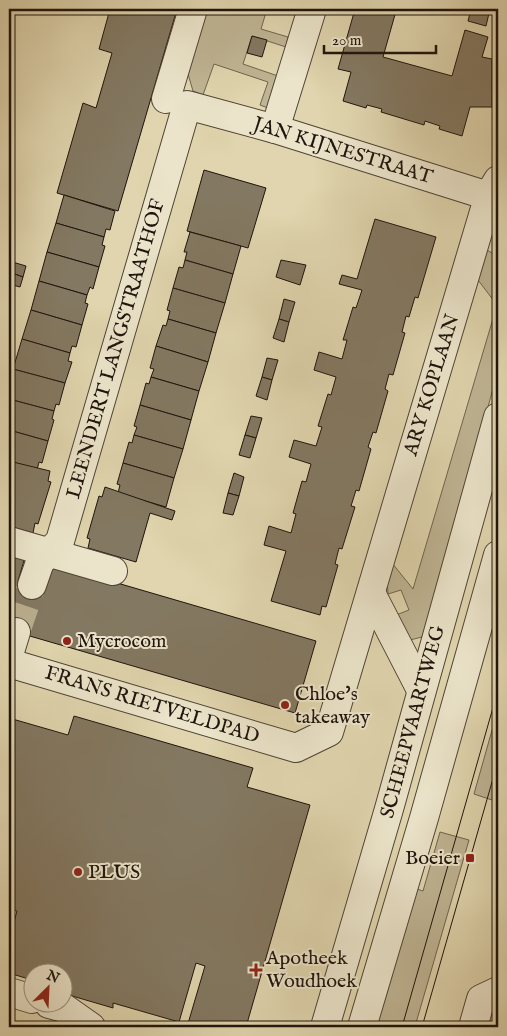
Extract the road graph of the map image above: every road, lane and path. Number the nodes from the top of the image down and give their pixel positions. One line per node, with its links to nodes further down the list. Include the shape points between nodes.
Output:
1 (193, 9): 3 (street, LEENDERT LANGSTRAATHOF)
2 (312, 9): 4 (street)
3 (177, 102): 4 (street, JAN KIJNESTRAAT); 8 (street, LEENDERT LANGSTRAATHOF, via 60,541)
4 (275, 129): 5 (street, JAN KIJNESTRAAT)
5 (495, 191): 12 (street, ARY KOPLAAN)
6 (498, 417): 14 (street, SCHEEPVAARTWEG)
7 (9, 541): 8 (street)
8 (50, 552): 10 (street); 11 (street, LEENDERT LANGSTRAATHOF, via 40,562)
9 (498, 555): 22 (street, SCHEEPVAARTWEG)
10 (113, 571)
11 (32, 585)
12 (370, 593): 14 (street); 15 (street, ARY KOPLAAN, via 329,732)
13 (9, 663): 15 (street, FRANS RIETVELDPAD)
14 (421, 690): 21 (street, SCHEEPVAARTWEG)
15 (296, 748)
16 (498, 991): 23 (street, via 481,999)
17 (9, 992): 18 (street)
18 (22, 996)
19 (69, 1014): 20 (street)
20 (91, 1027)
21 (325, 1027)
22 (362, 1027)
23 (473, 1027)

